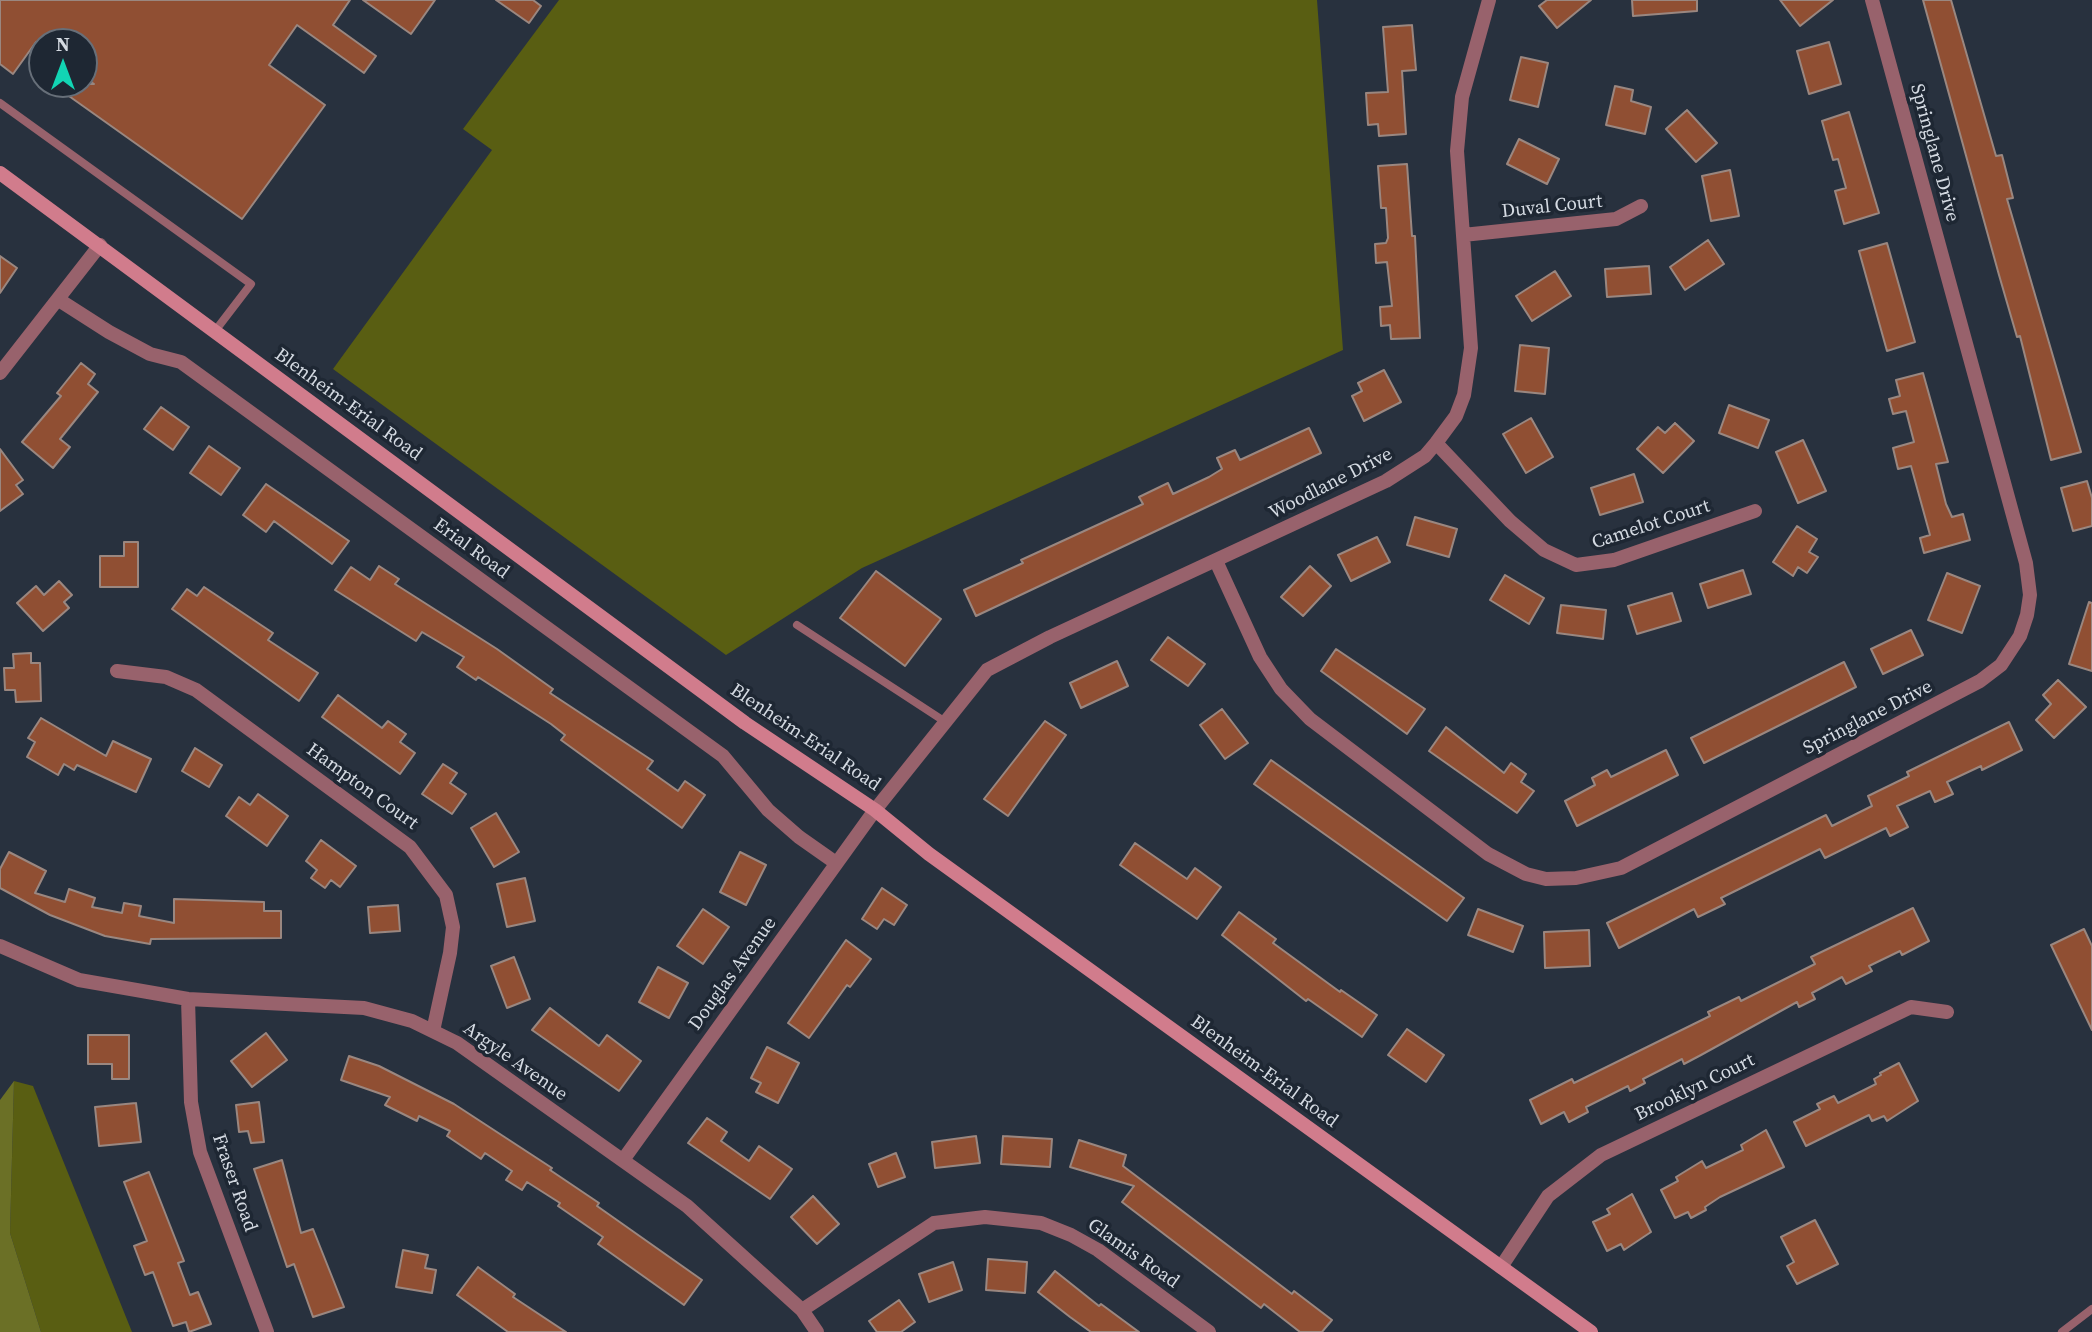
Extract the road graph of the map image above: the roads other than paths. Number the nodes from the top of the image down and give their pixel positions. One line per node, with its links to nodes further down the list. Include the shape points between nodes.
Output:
1 (1489, 0): 6 (street, Woodlane Drive, via 1462,97 1457,151)
2 (1872, 0): 13 (street, Springlane Drive, via 2026,563 2027,615 2020,636 2001,664 1980,681 1621,868 1546,879 1526,874 1488,853 1310,719 1281,689 1261,657)
3 (0, 103): 9 (lane, via 251,284)
4 (0, 173): 7 (main road, Blenheim-Erial Road)
5 (1641, 206): 6 (street, Duval Court, via 1616,219)
6 (1463, 234): 11 (street, Woodlane Drive, via 1471,348 1464,395 1456,416)
7 (100, 245): 8 (street); 9 (main road, Blenheim-Erial Road)
8 (59, 300): 10 (street); 18 (street, Erial Road, via 150,354 181,362 723,756 768,810)
9 (215, 331): 17 (main road, Blenheim-Erial Road, via 745,723)
10 (0, 373)
11 (1436, 443): 12 (street, Camelot Court, via 1518,528 1544,550 1576,565 1614,560); 13 (street, Woodlane Drive, via 1386,481)
12 (1755, 511)
13 (1216, 561): 16 (street, Woodlane Drive, via 1050,636 987,670)
14 (797, 625): 16 (lane)
15 (117, 671): 22 (street, Hampton Court, via 166,677 196,690 411,847 446,895 453,926)
16 (944, 721): 17 (street, Woodlane Drive)
17 (875, 810): 18 (street, Douglas Avenue); 24 (main road, Blenheim-Erial Road, via 940,862)
18 (836, 863): 23 (street, Douglas Avenue)
19 (0, 946): 20 (street, Argyle Avenue, via 79,980)
20 (188, 999): 22 (street, Argyle Avenue, via 364,1008); 27 (street, Fraser Road, via 191,1102 200,1152)
21 (1947, 1012): 24 (street, Brooklyn Court, via 1911,1007 1601,1155 1548,1196)
22 (433, 1031): 23 (street, Argyle Avenue, via 457,1042)
23 (623, 1160): 25 (street, Argyle Avenue, via 687,1206)
24 (1502, 1267): 30 (main road, Blenheim-Erial Road)
25 (803, 1310): 28 (street, Argyle Avenue); 29 (street, Glamis Road, via 934,1223 985,1217 1041,1223 1071,1235)
26 (2092, 1310): 31 (lane)
27 (267, 1332)
28 (817, 1332)
29 (1209, 1332)
30 (1591, 1332)
31 (2062, 1332)

